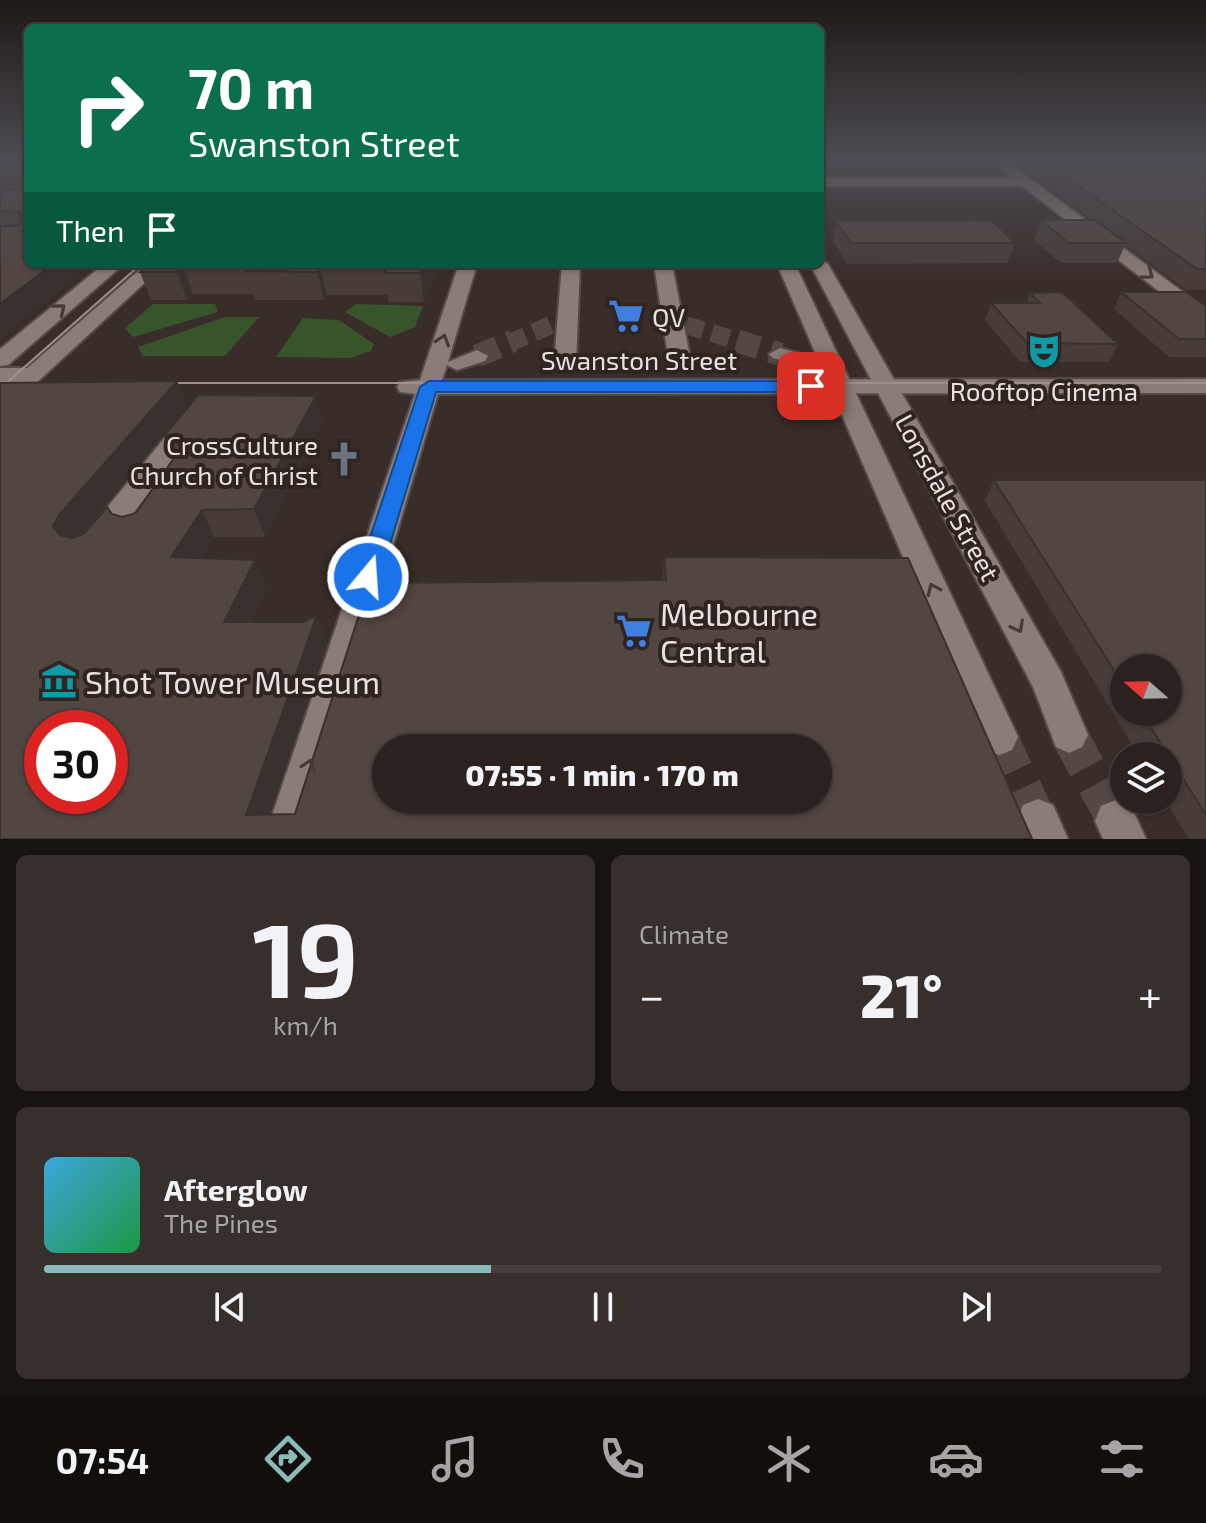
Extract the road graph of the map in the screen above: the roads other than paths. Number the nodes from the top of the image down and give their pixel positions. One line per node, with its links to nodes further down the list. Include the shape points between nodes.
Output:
1 (1049, 199): 9 (street, one-way to 9)
2 (110, 268): 13 (street, one-way to 2)
3 (152, 268): 18 (street)
4 (466, 268): 22 (street, one-way to 4)
5 (570, 268): 16 (street, via 562,320)
6 (664, 268): 14 (street, via 679,323)
7 (788, 268): 11 (street, Lonsdale Street)
8 (821, 268): 10 (street, Lonsdale Street)
9 (1206, 318)
10 (852, 328): 11 (street); 20 (street, Lonsdale Street)
11 (814, 329): 19 (street, Lonsdale Street)
12 (780, 354): 15 (street)
13 (0, 360)
14 (680, 362)
15 (805, 362)
16 (565, 363)
17 (0, 375): 18 (street)
18 (34, 375): 23 (street)
19 (839, 386): 20 (street, Swanston Street); 22 (street, Swanston Street); 29 (street, Lonsdale Street, one-way to 19)
20 (885, 386): 21 (street, Swanston Street); 28 (street, Lonsdale Street, one-way to 28, via 1049,683)
21 (1206, 386)
22 (418, 387): 30 (street, one-way to 22)
23 (2, 400)
24 (199, 412): 25 (street)
25 (152, 472): 26 (street, via 177,473); 27 (street)
26 (146, 520)
27 (88, 552)
28 (1069, 735)
29 (999, 737)
30 (285, 839)

